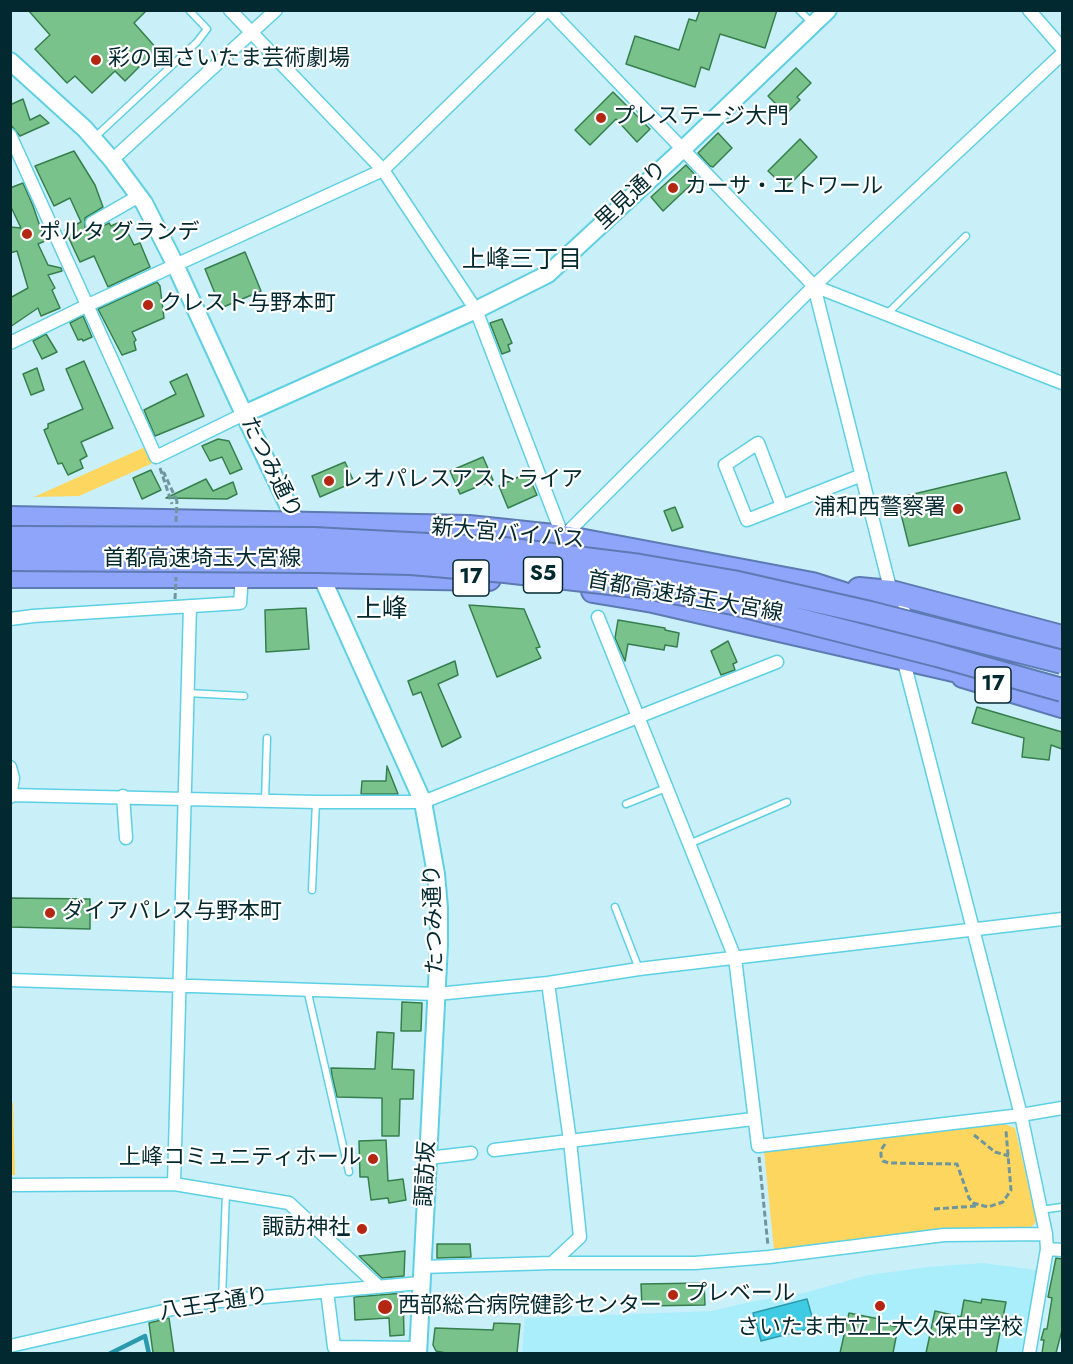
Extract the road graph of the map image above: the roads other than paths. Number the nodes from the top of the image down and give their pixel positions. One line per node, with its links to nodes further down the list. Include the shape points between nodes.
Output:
1 (189, 10): 14 (lane, via 207,29)
2 (230, 10): 9 (street)
3 (276, 10): 9 (street)
4 (548, 10): 15 (street); 17 (street)
5 (799, 10): 8 (lane)
6 (828, 10): 8 (main road, 里見通り)
7 (1029, 10): 10 (street)
8 (813, 25): 15 (main road, 里見通り)
9 (252, 33): 16 (street); 17 (street)
10 (1062, 48)
11 (1062, 54): 22 (street)
12 (10, 61): 14 (main road, たつみ通り)
13 (10, 135): 23 (street)
14 (93, 138): 16 (main road, たつみ通り)
15 (683, 149): 22 (street); 24 (main road, 里見通り, via 548,274)
16 (112, 160): 18 (main road, たつみ通り)
17 (383, 170): 21 (street); 24 (street)
18 (139, 196): 19 (street); 21 (main road, たつみ通り)
19 (92, 223)
20 (966, 236): 25 (lane)
21 (175, 266): 23 (street); 28 (main road, たつみ通り)
22 (814, 286): 25 (street); 29 (street); 33 (street)
23 (88, 305): 26 (street); 28 (street, via 156,457)
24 (476, 310): 28 (main road, 里見通り); 33 (street)
25 (886, 315): 27 (street)
26 (10, 343)
27 (1062, 383)
28 (244, 414): 32 (main road, たつみ通り)
29 (862, 475): 30 (street); 40 (street)
30 (782, 506): 30 (street, via 747,520 725,465 758,443)
31 (10, 519): 32 (highway, 新大宮バイパス / 17)
32 (297, 523): 33 (highway, 新大宮バイパス / 17, via 469,527); 38 (main road, たつみ通り)
33 (563, 537): 39 (highway, 新大宮バイパス / 17)
34 (10, 538): 46 (highway, 首都高速埼玉大宮線 / S5, bridge, via 314,538 504,549 733,582)
35 (10, 559): 49 (highway, 首都高速埼玉大宮線 / S5, bridge, via 411,564 645,586 733,603 937,655)
36 (10, 576): 37 (highway, 新大宮バイパス / 17)
37 (242, 576): 38 (highway, 新大宮バイパス / 17); 41 (street, via 240,603)
38 (322, 576): 48 (highway, 新大宮バイパス / 17, via 508,579 566,587 653,601); 62 (main road, たつみ通り)
39 (812, 584): 40 (highway, 17); 42 (highway, 新大宮バイパス / 17)
40 (891, 592): 42 (street); 45 (highway, 17)
41 (190, 606): 44 (street); 50 (street)
42 (905, 614): 46 (highway, 新大宮バイパス / 17)
43 (598, 617): 53 (street)
44 (10, 619)
45 (1062, 637)
46 (1062, 660)
47 (777, 662): 53 (street)
48 (913, 662): 49 (highway, 新大宮バイパス / 17); 52 (highway, 17); 70 (street)
49 (1062, 692)
50 (188, 693): 51 (lane); 59 (street)
51 (244, 696)
52 (1062, 706)
53 (639, 718): 56 (street); 62 (street)
54 (267, 738): 60 (lane)
55 (10, 767): 57 (street)
56 (666, 788): 64 (lane); 66 (street)
57 (11, 796): 58 (street)
58 (123, 796): 59 (street); 65 (street)
59 (185, 798): 60 (street); 75 (street)
60 (265, 801): 61 (street)
61 (316, 802): 62 (street); 67 (lane)
62 (423, 802): 77 (main road, たつみ通り, via 439,908)
63 (787, 802): 66 (lane)
64 (626, 804)
65 (126, 838)
66 (688, 844): 71 (street)
67 (312, 890)
68 (615, 907): 72 (lane)
69 (1062, 919): 70 (street)
70 (975, 930): 71 (street); 79 (street)
71 (735, 958): 72 (street); 80 (street)
72 (639, 969): 74 (street)
73 (10, 980): 75 (street)
74 (548, 983): 77 (street); 81 (street)
75 (179, 986): 76 (street); 86 (street)
76 (308, 989): 77 (street); 85 (lane)
77 (437, 994): 84 (main road, 諏訪坂)
78 (1062, 1108): 79 (street)
79 (1021, 1115): 80 (street, via 758,1146); 90 (street)
80 (753, 1119): 81 (street)
81 (570, 1142): 82 (street); 94 (street, via 580,1237)
82 (494, 1150)
83 (471, 1153): 84 (street)
84 (428, 1158): 95 (main road, 諏訪坂)
85 (349, 1172)
86 (174, 1184): 87 (street); 88 (street)
87 (10, 1185)
88 (226, 1193): 96 (street, via 289,1203); 98 (lane)
89 (1062, 1207): 90 (lane)
90 (1040, 1209): 91 (street)
91 (1046, 1234): 92 (street); 94 (street, 八王子通り, via 944,1235 695,1263)
92 (1047, 1249): 93 (street); 101 (street)
93 (1062, 1250)
94 (552, 1263): 95 (street, 八王子通り)
95 (421, 1275): 96 (street, 八王子通り); 100 (main road, 諏訪坂)
96 (379, 1287): 97 (street, 八王子通り)
97 (327, 1291): 98 (street, 八王子通り); 100 (street, via 334,1347)
98 (222, 1301): 99 (street, 八王子通り, via 199,1303)
99 (15, 1348)
100 (418, 1351)
101 (1029, 1353)

